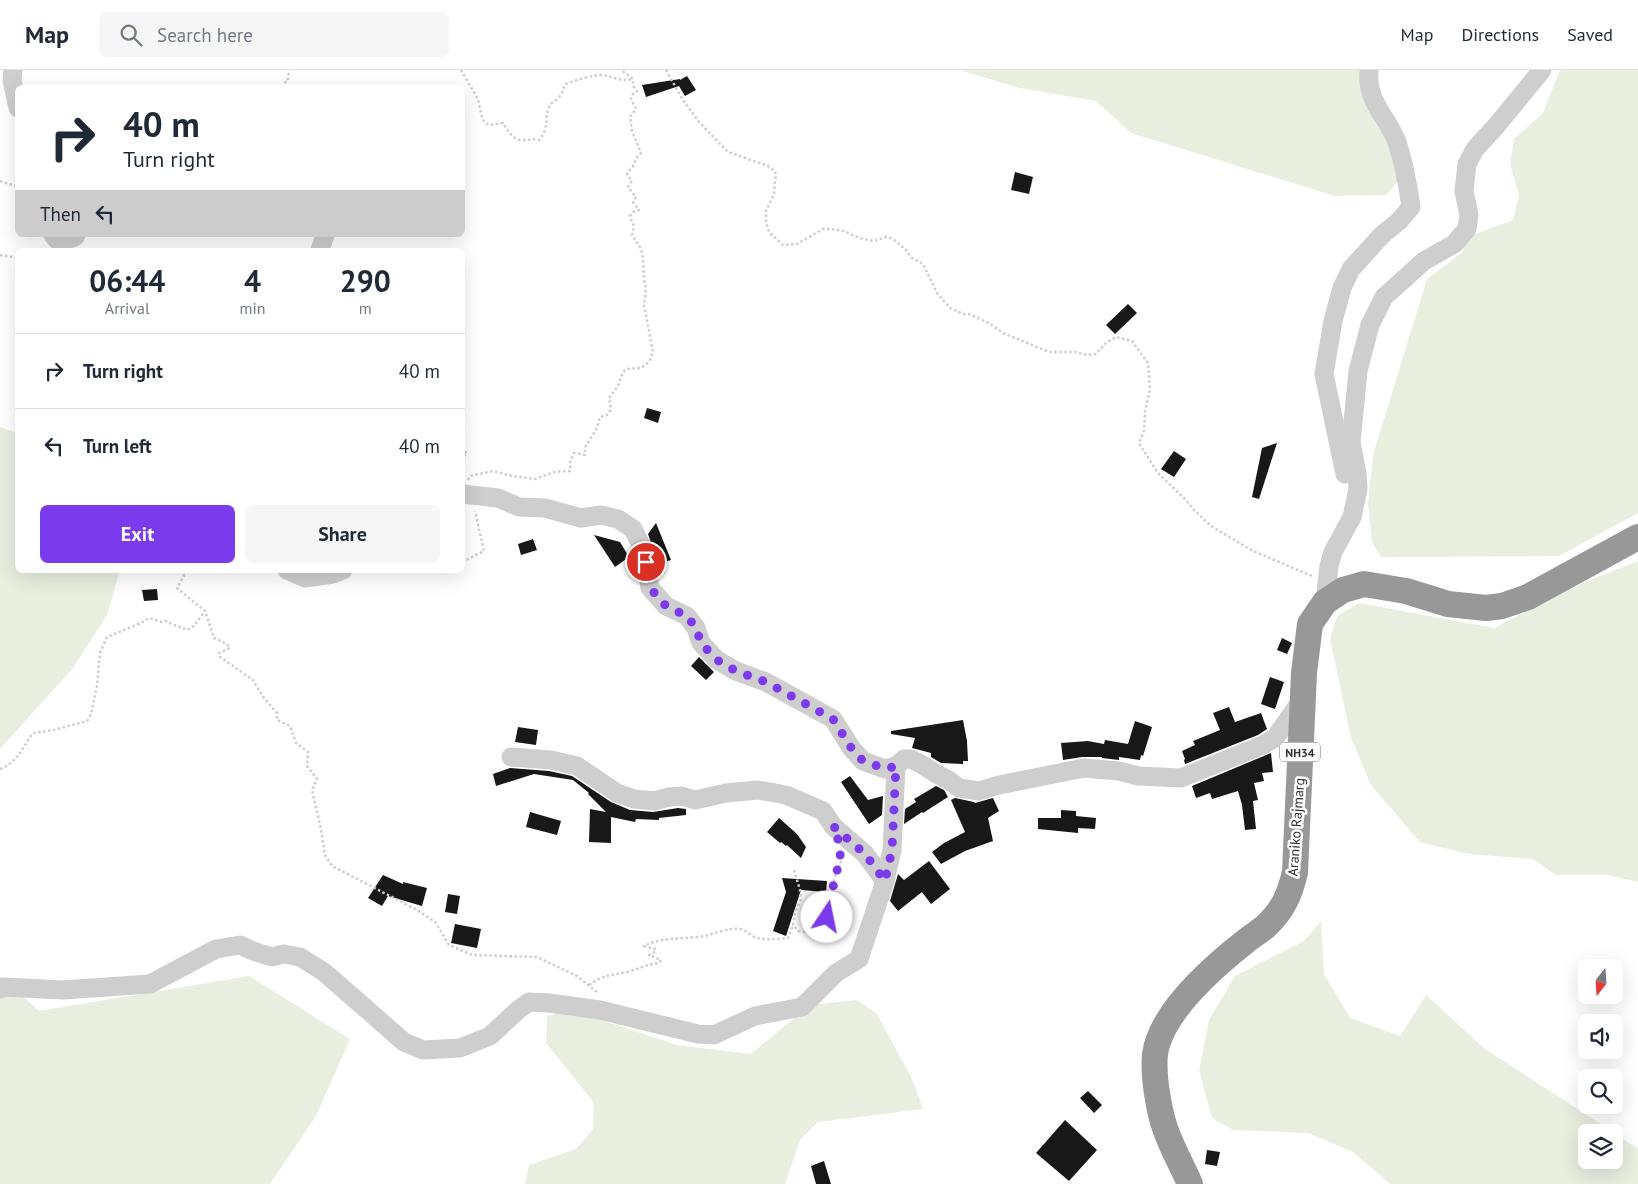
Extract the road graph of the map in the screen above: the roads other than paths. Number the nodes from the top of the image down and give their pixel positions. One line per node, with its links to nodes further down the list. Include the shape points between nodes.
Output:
1 (12, 70): 4 (street)
2 (1369, 70): 8 (street, via 1373,101 1396,140 1411,207 1351,269 1333,321 1324,374 1346,478)
3 (1542, 70): 8 (street, via 1475,149 1467,164 1464,191 1469,215 1467,229 1454,244 1424,261 1384,297 1370,325 1358,371 1352,442 1357,474)
4 (15, 94)
5 (55, 237): 6 (street, via 65,241)
6 (75, 237)
7 (465, 493): 15 (street, via 581,518 601,515 618,519 633,529 640,543 650,588 666,606 687,616 701,643 717,660 766,682 833,719 863,761 886,769)
8 (1356, 501): 12 (street, via 1352,517 1333,552)
9 (1638, 537): 12 (highway, Araniko Rajmarg / NH34, via 1528,597 1502,606 1486,608 1448,604 1406,591 1364,584)
10 (294, 573): 11 (street, via 305,578)
11 (336, 573)
12 (1326, 592): 13 (highway, Araniko Rajmarg / NH34, via 1310,624)
13 (1303, 698): 15 (street, via 1275,738 1181,778 1084,768 979,791 959,788 911,759 904,759); 18 (highway, Araniko Rajmarg / NH34, via 1295,872 1291,890 1266,926 1204,977 1178,1007 1163,1029 1156,1054 1156,1089 1164,1126)
14 (511, 757): 16 (street, via 577,766 617,794 634,799 682,796 695,800 758,790 786,795 823,812 833,826 865,854)
15 (896, 766): 16 (street, via 892,850)
16 (885, 881): 17 (street, via 859,959 836,974 802,1007 754,1016 714,1035 600,1010 529,1002 490,1036 460,1048 423,1050 404,1042 324,972 300,957 272,956 240,945 216,949 150,984 63,990)
17 (0, 989)
18 (1190, 1184)

